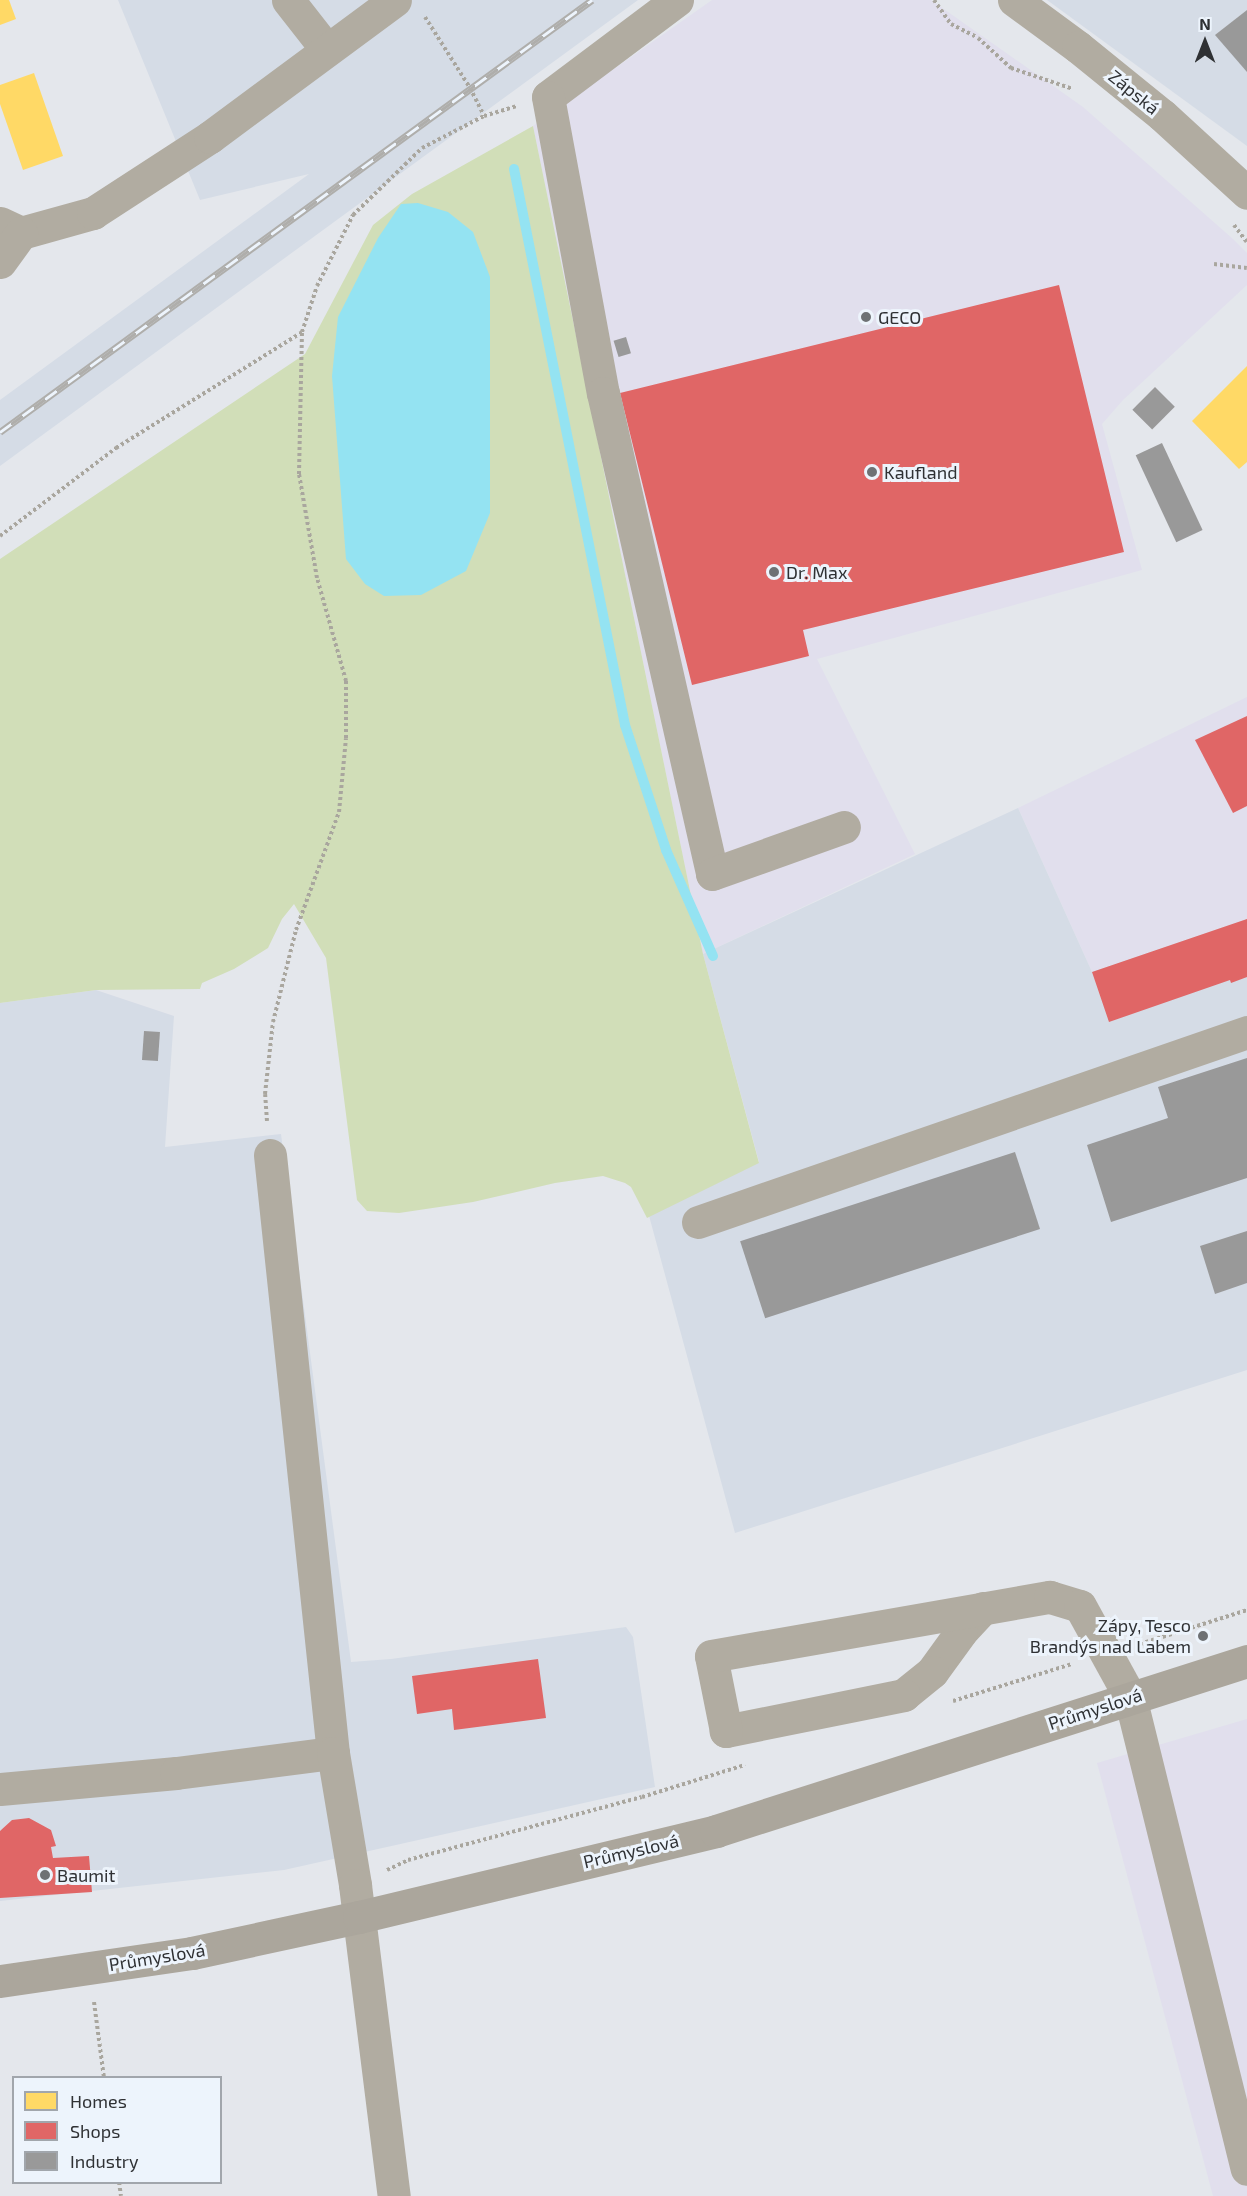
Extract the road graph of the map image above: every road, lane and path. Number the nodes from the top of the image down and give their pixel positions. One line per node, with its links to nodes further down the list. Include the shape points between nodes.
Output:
1 (288, 0): 6 (street)
2 (677, 0): 8 (street)
3 (934, 0): 7 (path, via 951,24 978,38 1011,68)
4 (1014, 0): 10 (street, Zápská, via 1162,115)
5 (407, 4): 6 (street); 9 (path, via 460,70)
6 (327, 50): 11 (street, via 93,213)
7 (1077, 91)
8 (548, 97): 9 (path); 18 (street, via 603,393 712,874)
9 (484, 116): 16 (path, via 422,148 353,215 317,286)
10 (1238, 206): 12 (path)
11 (10, 228): 13 (street)
12 (1247, 242)
13 (0, 262)
14 (1214, 264): 15 (path)
15 (1247, 268)
16 (302, 332): 17 (path, via 116,447); 20 (path, via 299,474 316,578 346,681 346,738 339,812 296,930 273,1022 265,1094)
17 (0, 536)
18 (844, 827)
19 (1247, 1032): 21 (street)
20 (270, 1155): 25 (street)
21 (698, 1222)
22 (983, 1608): 22 (street, via 711,1656 726,1731 904,1695 932,1672); 24 (street, via 1050,1597 1080,1606)
23 (1247, 1661): 24 (main road, Průmyslová)
24 (1130, 1697): 27 (main road, Průmyslová, via 716,1831); 31 (street)
25 (333, 1753): 26 (street, via 176,1773); 27 (street)
26 (0, 1789)
27 (359, 1917): 28 (main road, Průmyslová, via 192,1953); 32 (street)
28 (0, 1981)
29 (93, 1999): 30 (path)
30 (104, 2076)
31 (1247, 2169)
32 (394, 2196)

